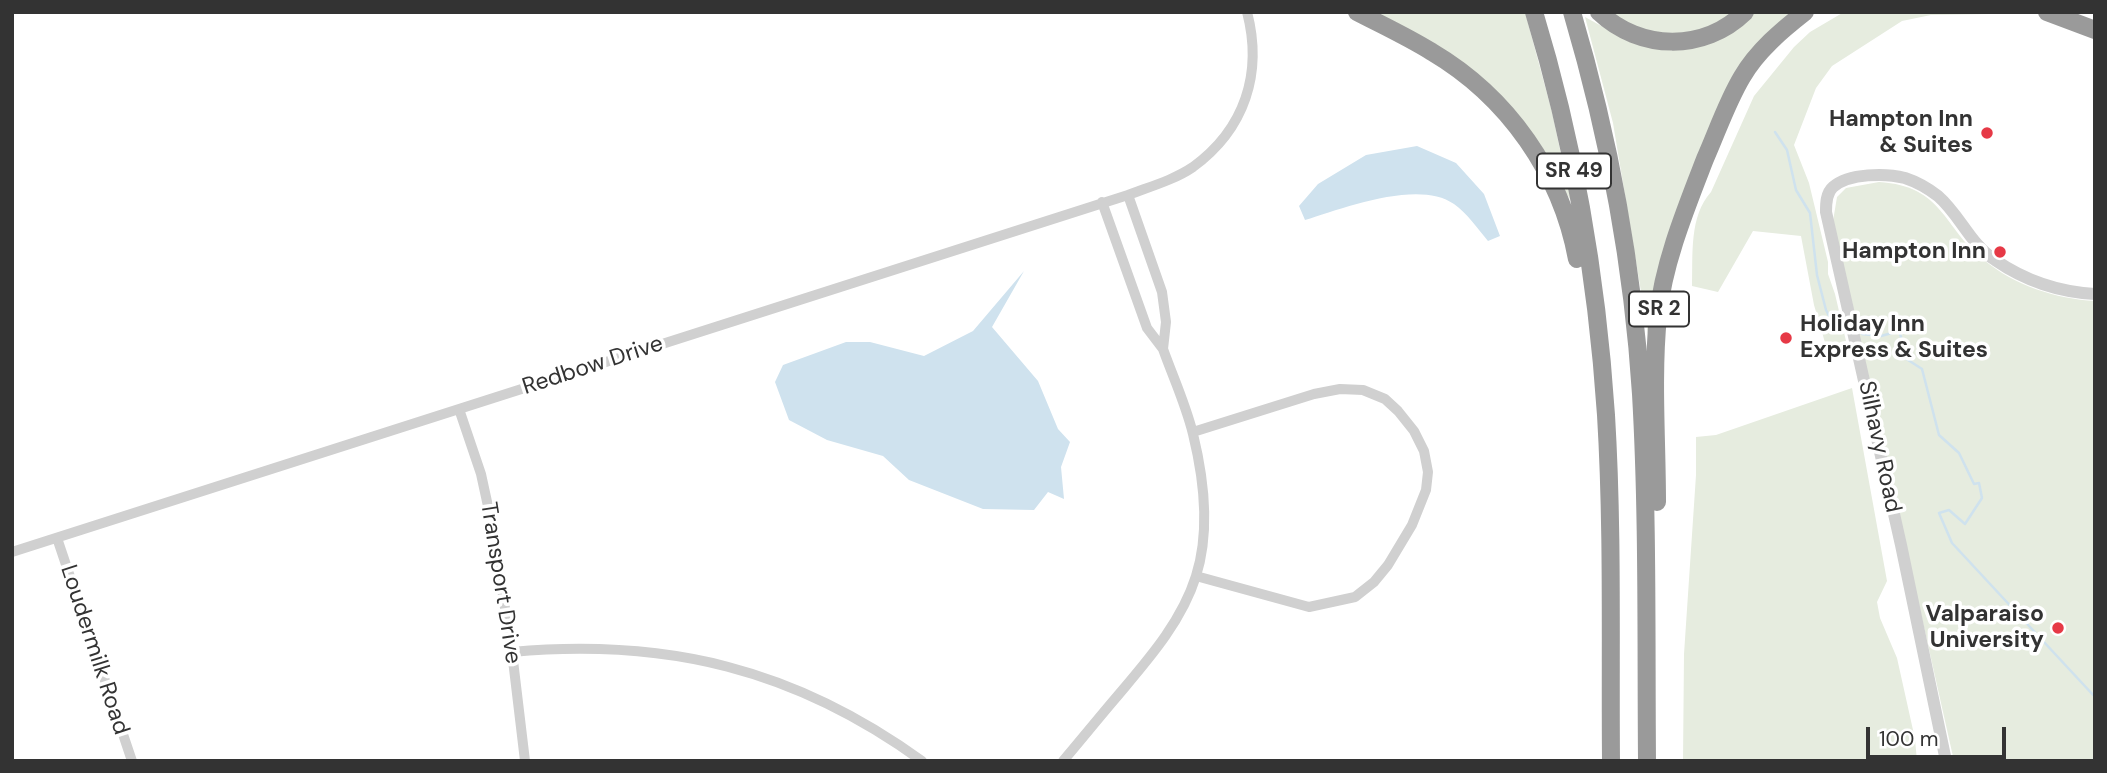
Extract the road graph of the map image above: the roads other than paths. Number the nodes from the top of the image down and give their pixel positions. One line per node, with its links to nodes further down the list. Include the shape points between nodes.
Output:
1 (1247, 12): 10 (street, Redbow Drive, via 1253,54 1251,83 1230,128 1191,168)
2 (1357, 12): 13 (highway, SR 2, via 1433,52 1509,115 1537,154 1558,195)
3 (1534, 12): 13 (highway, SR 49, via 1569,146)
4 (1572, 12): 20 (highway, SR 49, via 1615,193 1630,289 1641,392)
5 (1600, 12): 6 (highway, via 1643,39 1683,42 1710,35)
6 (1745, 12)
7 (1805, 12): 20 (highway, SR 2, via 1768,44 1743,76 1685,210 1670,260 1658,315 1656,599)
8 (2047, 12): 9 (highway)
9 (2095, 30)
10 (1128, 195): 11 (street, Redbow Drive); 14 (street, via 1163,292)
11 (1102, 202): 14 (street, via 1147,328); 15 (street, Redbow Drive)
12 (2095, 295): 28 (street, Silhavy Road, via 2046,286 1994,260 1947,205 1906,178 1861,176 1833,187 1828,194 1826,212)
13 (1599, 333): 26 (highway, SR 2, via 1609,490)
14 (1163, 349): 16 (street)
15 (460, 409): 17 (street, Redbow Drive); 21 (street, Transport Drive, via 491,520)
16 (1193, 432): 19 (street, via 1204,505); 19 (street, via 1314,394 1363,390 1385,399 1414,431 1428,472 1412,525 1383,572 1355,597 1310,607)
17 (57, 538): 18 (street, Redbow Drive); 22 (street, Loudermilk Road)
18 (12, 552)
19 (1196, 576): 25 (street, via 1181,610 1151,656)
20 (1646, 645): 27 (highway, SR 2)
21 (512, 652): 23 (street, Transport Drive); 24 (street, via 631,649 735,667 856,718)
22 (132, 761)
23 (525, 761)
24 (922, 761)
25 (1063, 761)
26 (1611, 761)
27 (1647, 761)
28 (1947, 761)

